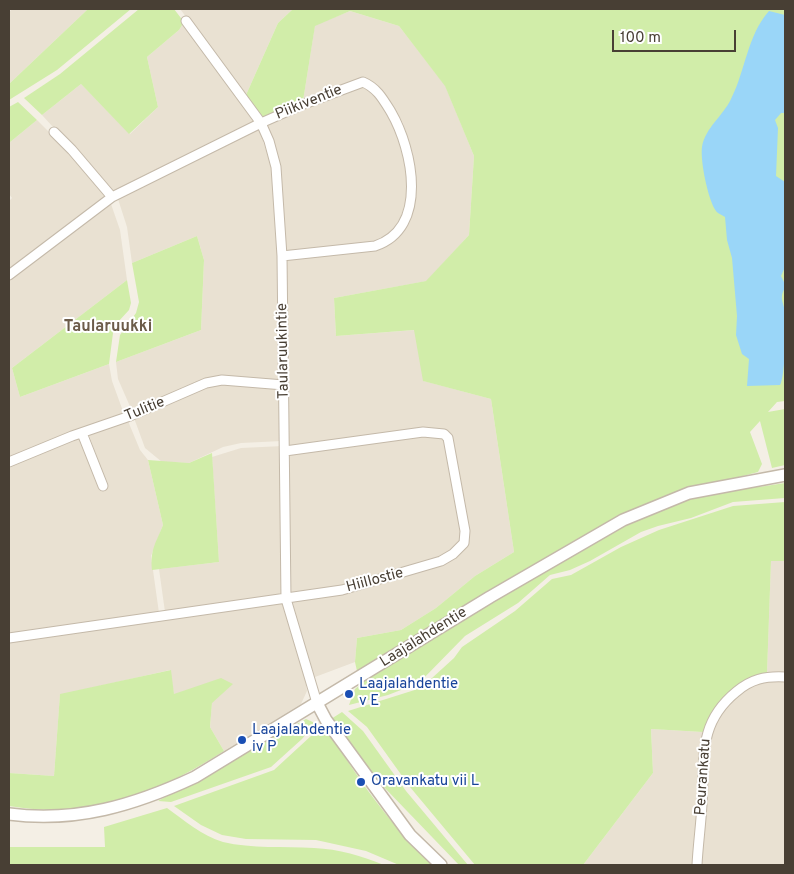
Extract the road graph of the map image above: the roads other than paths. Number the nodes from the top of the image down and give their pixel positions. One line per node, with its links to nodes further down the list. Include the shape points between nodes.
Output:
1 (186, 21): 2 (street, Taularuukintie)
2 (261, 123): 4 (street, Piikiventie); 5 (street, Taularuukintie, via 270,141 276,167); 5 (street, Piikiventie, via 363,82 377,90 399,126 409,154 411,198 396,234 387,242)
3 (54, 132): 4 (street)
4 (112, 197): 6 (street, Piikiventie)
5 (282, 256): 7 (street, Taularuukintie)
6 (9, 275)
7 (284, 385): 8 (street, Tulitie, via 230,381 206,383); 9 (street, Taularuukintie)
8 (82, 433): 10 (street, Tulitie); 12 (street)
9 (285, 451): 13 (street, Taularuukintie); 13 (street, Hiillostie, via 423,432 444,434 450,447 465,531 461,548 441,561 342,590)
10 (9, 462)
11 (785, 475): 16 (street, Laajalahdentie, via 689,493 623,520 490,597)
12 (103, 486)
13 (286, 599): 14 (street, Hiillostie); 16 (street, Taularuukintie)
14 (9, 638)
15 (785, 677): 19 (street, Peurankatu, via 767,676 743,686 727,699 711,720 704,752)
16 (318, 704): 17 (street, Laajalahdentie, via 195,777 139,801 62,817); 18 (street, via 326,720 410,835)
17 (9, 814)
18 (441, 865)
19 (697, 865)

